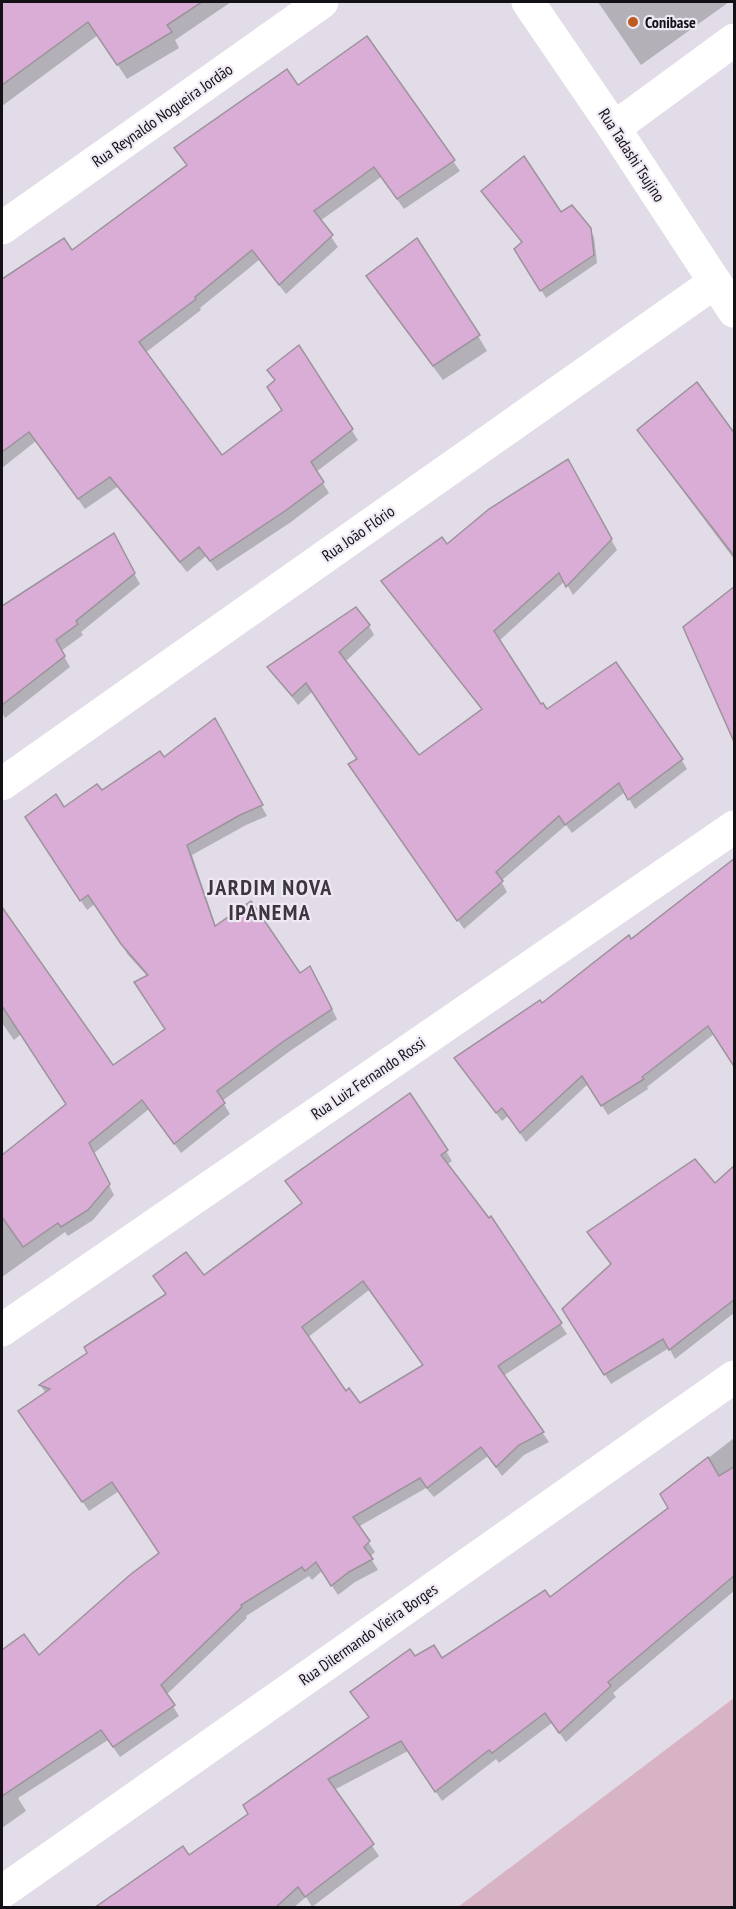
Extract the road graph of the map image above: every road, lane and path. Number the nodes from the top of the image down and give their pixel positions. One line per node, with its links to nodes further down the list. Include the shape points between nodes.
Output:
1 (322, 2): 5 (street, Rua Reynaldo Nogueira Jordão)
2 (528, 2): 4 (street, Rua Tadashi Tsujino)
3 (735, 40): 4 (street)
4 (614, 128): 6 (street, Rua Tadashi Tsujino)
5 (2, 228)
6 (715, 282): 7 (street, Rua Tadashi Tsujino); 8 (street, Rua João Flório)
7 (735, 311)
8 (2, 784)
9 (735, 827): 10 (street, Rua Luiz Fernando Rossi)
10 (2, 1330)
11 (735, 1377): 12 (street, Rua Dilermando Vieira Borges)
12 (2, 1892)

